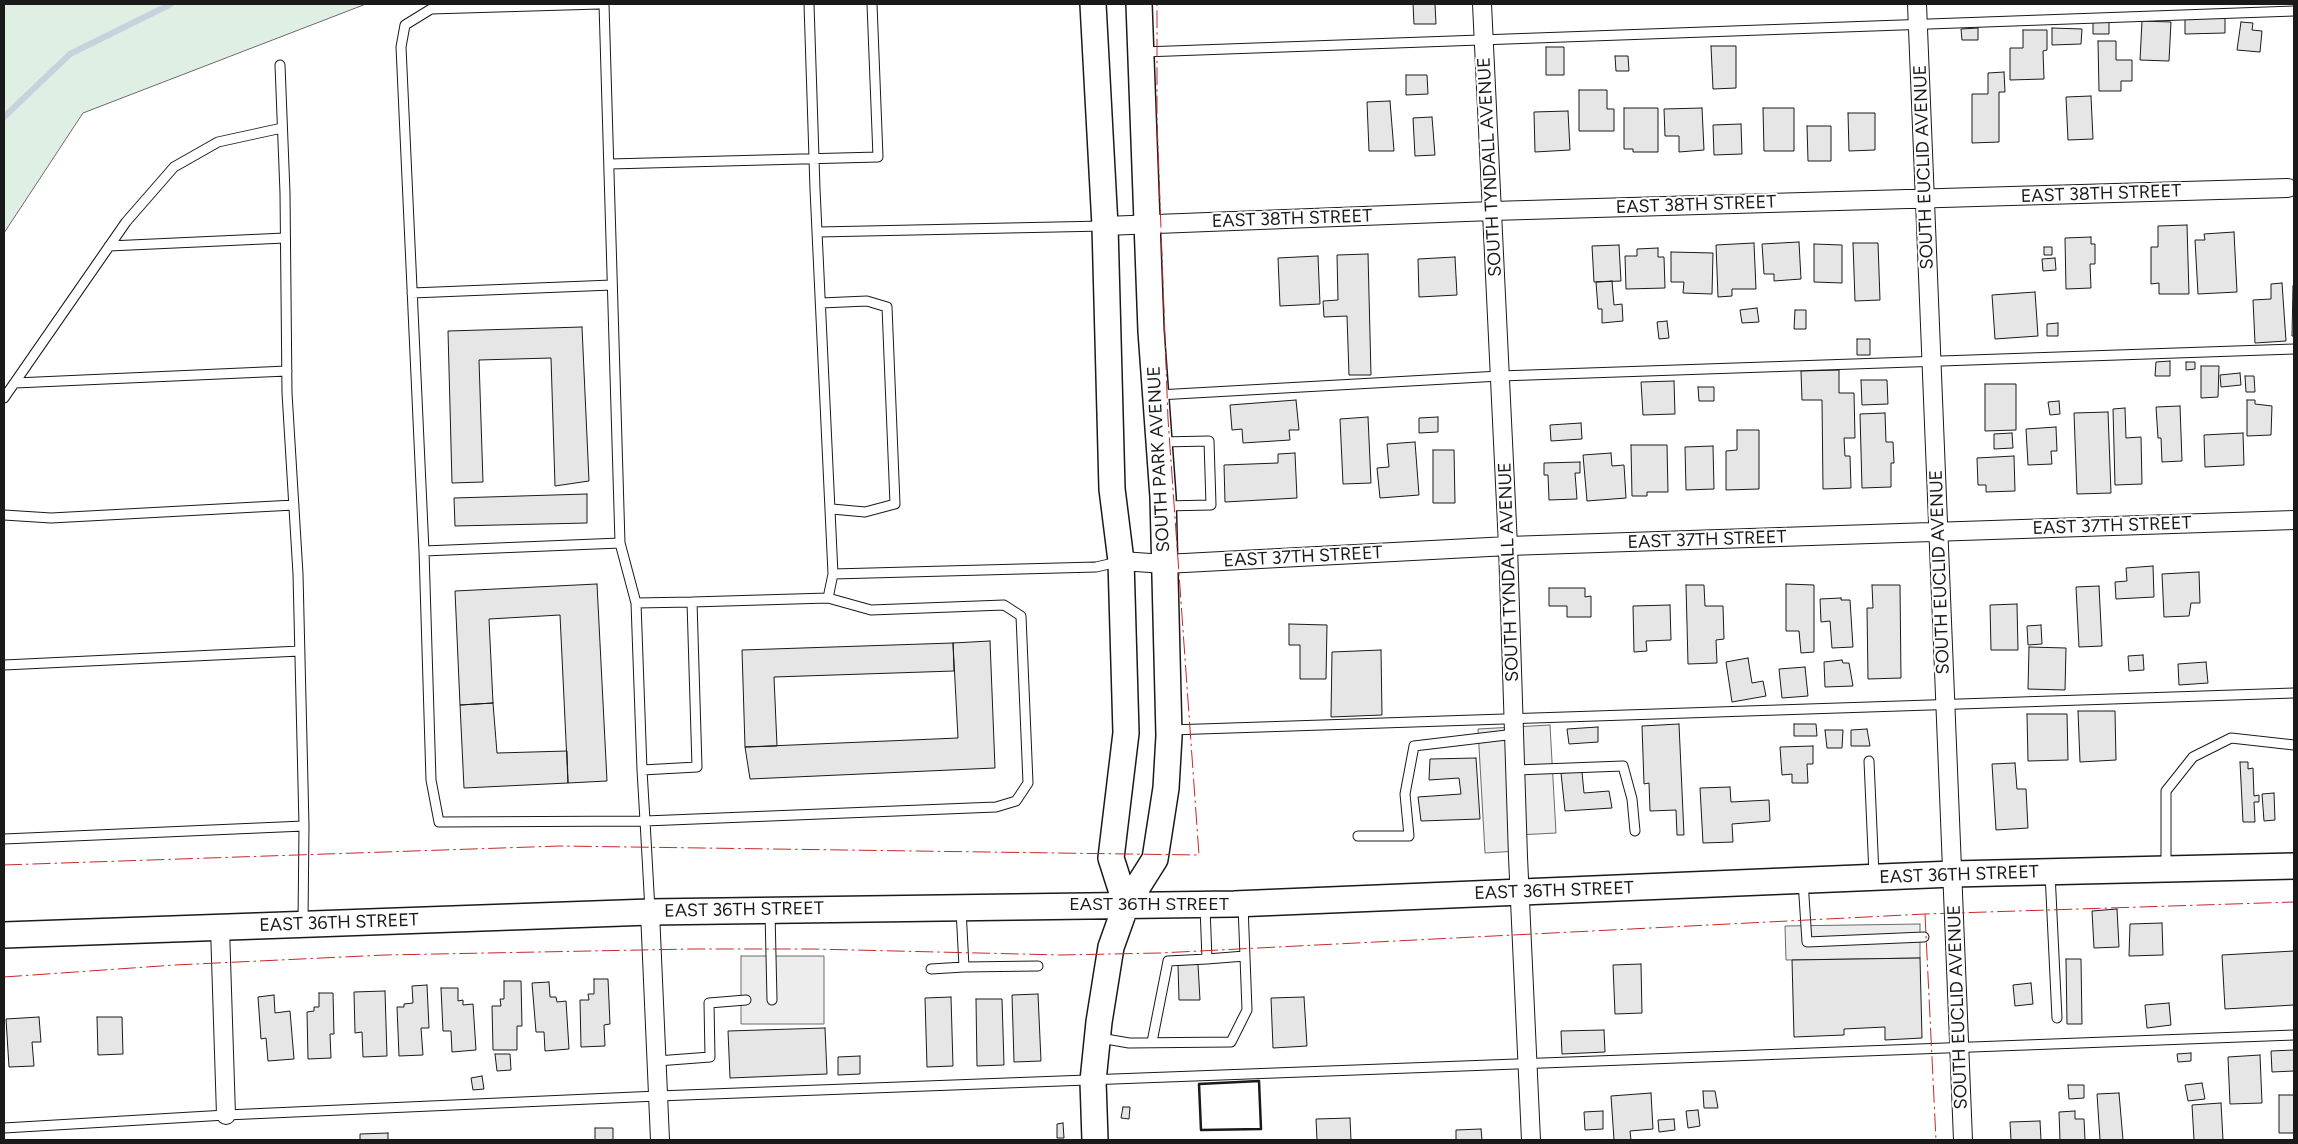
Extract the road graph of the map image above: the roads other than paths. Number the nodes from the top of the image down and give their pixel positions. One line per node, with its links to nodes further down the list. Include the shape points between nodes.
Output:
1 (599, 4): 26 (lane, via 431,9 405,25 401,46)
2 (604, 4): 16 (lane)
3 (809, 4): 15 (lane)
4 (872, 4): 15 (lane, via 878,157)
5 (1093, 4): 21 (main road)
6 (1139, 4): 12 (main road, SOUTH PARK AVENUE)
7 (1482, 4): 11 (street, SOUTH TYNDALL AVENUE)
8 (1917, 4): 10 (street, SOUTH EUCLID AVENUE)
9 (2294, 11): 10 (lane)
10 (1918, 24): 11 (lane); 18 (street, SOUTH EUCLID AVENUE)
11 (1484, 38): 12 (lane); 19 (street, SOUTH TYNDALL AVENUE)
12 (1140, 52): 20 (main road, SOUTH PARK AVENUE)
13 (280, 65): 14 (lane)
14 (282, 128): 23 (lane); 24 (lane, via 218,142 174,167)
15 (814, 158): 16 (lane); 22 (lane)
16 (610, 164): 25 (lane)
17 (2288, 188): 18 (street, EAST 38TH STREET)
18 (1925, 199): 19 (street, EAST 38TH STREET); 29 (street, SOUTH EUCLID AVENUE)
19 (1492, 212): 20 (street, EAST 38TH STREET); 31 (street, SOUTH TYNDALL AVENUE)
20 (1147, 225): 21 (street, EAST 38TH STREET); 33 (main road, SOUTH PARK AVENUE)
21 (1105, 226): 22 (lane); 45 (main road, via 1112,489)
22 (818, 232): 27 (lane)
23 (285, 238): 24 (lane); 30 (lane)
24 (109, 246): 32 (lane)
25 (612, 285): 26 (lane); 42 (lane)
26 (412, 293): 44 (lane)
27 (821, 303): 38 (lane); 38 (lane, via 867,301 887,307 895,504 864,512)
28 (2294, 349): 29 (lane)
29 (1931, 363): 31 (lane); 41 (street, SOUTH EUCLID AVENUE)
30 (287, 371): 32 (lane); 36 (lane)
31 (1500, 376): 33 (lane); 43 (street, SOUTH TYNDALL AVENUE)
32 (15, 383): 34 (lane)
33 (1156, 396): 35 (main road, SOUTH PARK AVENUE)
34 (4, 398)
35 (1159, 442): 37 (main road, SOUTH PARK AVENUE); 37 (lane, via 1209,441 1211,505)
36 (294, 505): 39 (lane, via 51,518); 51 (lane)
37 (1164, 506): 46 (main road, SOUTH PARK AVENUE)
38 (832, 509): 47 (lane)
39 (4, 515)
40 (2294, 520): 41 (street, EAST 37TH STREET)
41 (1938, 532): 43 (street, EAST 37TH STREET); 54 (street, SOUTH EUCLID AVENUE)
42 (620, 543): 44 (lane); 50 (lane)
43 (1508, 546): 46 (street, EAST 37TH STREET); 55 (street, SOUTH TYNDALL AVENUE)
44 (424, 551): 61 (lane, via 431,780 439,822)
45 (1121, 561): 46 (street, EAST 37TH STREET); 47 (lane, via 1096,567); 74 (main road, via 1126,733 1111,858)
46 (1165, 564): 56 (main road, SOUTH PARK AVENUE)
47 (833, 574): 48 (lane)
48 (828, 598): 49 (lane); 61 (lane, via 871,610 1004,605 1021,616 1028,782 1016,801 996,807)
49 (692, 602): 50 (lane); 59 (lane, via 696,767)
50 (636, 604): 59 (lane)
51 (300, 651): 52 (lane); 62 (lane)
52 (4, 665)
53 (2294, 693): 54 (lane)
54 (1946, 704): 55 (lane); 69 (street, SOUTH EUCLID AVENUE)
55 (1515, 727): 56 (lane); 60 (street, SOUTH TYNDALL AVENUE); 64 (lane, via 1414,746 1405,794 1409,836)
56 (1169, 730): 74 (main road, SOUTH PARK AVENUE, via 1166,788 1155,859)
57 (2294, 745): 67 (lane, via 2231,738 2193,757 2166,791)
58 (1868, 761): 70 (lane)
59 (642, 770): 61 (lane)
60 (1516, 770): 63 (lane, via 1623,766 1632,799); 72 (street, SOUTH TYNDALL AVENUE)
61 (644, 821): 78 (lane)
62 (304, 826): 65 (lane); 79 (lane)
63 (1634, 831)
64 (1358, 836)
65 (4, 839)
66 (2294, 866): 67 (main road, EAST 36TH STREET)
67 (2166, 869): 68 (main road, EAST 36TH STREET)
68 (2050, 872): 69 (main road, EAST 36TH STREET); 90 (lane)
69 (1953, 874): 70 (main road, EAST 36TH STREET); 94 (street, SOUTH EUCLID AVENUE)
70 (1875, 878): 71 (main road, EAST 36TH STREET)
71 (1803, 881): 72 (main road, EAST 36TH STREET); 82 (lane, via 1806,942)
72 (1521, 892): 73 (main road, EAST 36TH STREET); 96 (street, SOUTH TYNDALL AVENUE)
73 (1243, 904): 75 (main road, EAST 36TH STREET); 83 (lane)
74 (1126, 905): 75 (main road, EAST 36TH STREET); 76 (main road, EAST 36TH STREET); 92 (main road, SOUTH PARK AVENUE, via 1111,947)
75 (1205, 905): 84 (lane)
76 (961, 906): 77 (main road, EAST 36TH STREET); 86 (lane)
77 (770, 909): 78 (main road, EAST 36TH STREET); 89 (lane)
78 (650, 912): 79 (main road, EAST 36TH STREET); 95 (street)
79 (302, 925): 80 (main road, EAST 36TH STREET)
80 (220, 928): 81 (main road, EAST 36TH STREET); 99 (street)
81 (4, 936)
82 (1924, 937)
83 (1245, 956): 84 (lane); 93 (lane, via 1247,1010 1231,1042)
84 (1208, 959): 93 (lane, via 1168,961)
85 (1038, 966): 86 (lane)
86 (964, 967): 87 (lane)
87 (931, 969)
88 (746, 1000): 95 (lane, via 709,1003 710,1057)
89 (772, 1000)
90 (2057, 1018)
91 (2294, 1035): 94 (lane)
92 (1097, 1038): 93 (lane); 97 (main road, SOUTH PARK AVENUE)
93 (1152, 1042)
94 (1959, 1047): 96 (lane); 104 (street, SOUTH EUCLID AVENUE)
95 (657, 1061): 98 (street)
96 (1528, 1065): 97 (lane); 103 (street, SOUTH TYNDALL AVENUE)
97 (1093, 1081): 98 (lane); 102 (main road, SOUTH PARK AVENUE)
98 (658, 1096): 99 (lane); 101 (street)
99 (226, 1115): 100 (lane)
100 (4, 1128)
101 (660, 1140)
102 (1095, 1140)
103 (1531, 1140)
104 (1963, 1140)

